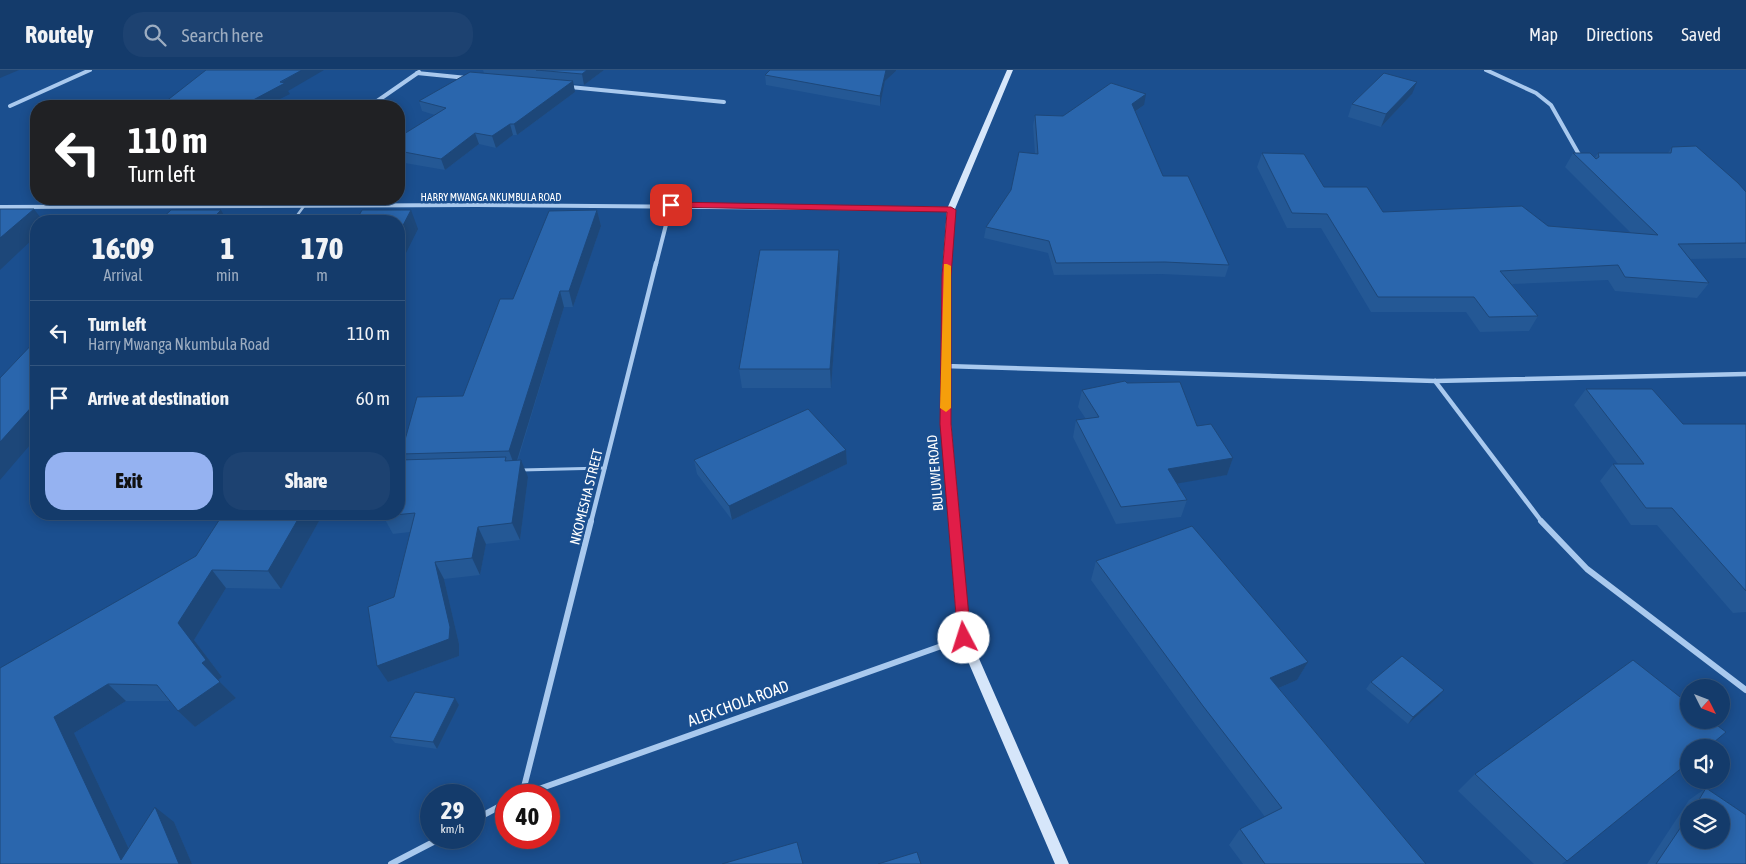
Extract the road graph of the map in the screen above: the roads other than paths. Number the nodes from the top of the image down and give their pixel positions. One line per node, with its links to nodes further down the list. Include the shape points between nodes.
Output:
1 (90, 70): 10 (street)
2 (421, 70): 5 (street)
3 (1010, 70): 17 (street, BULUWE ROAD)
4 (1486, 70): 11 (street, via 1536,94 1551,105)
5 (417, 73): 6 (street); 8 (street)
6 (477, 78)
7 (566, 87): 9 (street)
8 (379, 100)
9 (724, 102)
10 (10, 106)
11 (1582, 161)
12 (155, 205): 16 (street, HARRY MWANGA NKUMBULA ROAD)
13 (268, 205): 15 (street, HARRY MWANGA NKUMBULA ROAD)
14 (671, 205): 15 (street, HARRY MWANGA NKUMBULA ROAD); 17 (street, HARRY MWANGA NKUMBULA ROAD); 22 (street, NKOMESHA STREET)
15 (304, 206): 18 (lane)
16 (0, 207)
17 (951, 210): 19 (street, BULUWE ROAD)
18 (297, 215)
19 (945, 366): 21 (street); 24 (street, BULUWE ROAD, via 946,424)
20 (1746, 374): 21 (street)
21 (1435, 380): 25 (street, via 1560,544)
22 (605, 468): 23 (lane); 26 (street, NKOMESHA STREET)
23 (516, 470)
24 (964, 638): 27 (street, ALEX CHOLA ROAD); 30 (street, BULUWE ROAD)
25 (1746, 690)
26 (525, 784)
27 (553, 784)
28 (420, 849): 29 (street)
29 (391, 864)
30 (1062, 864)

